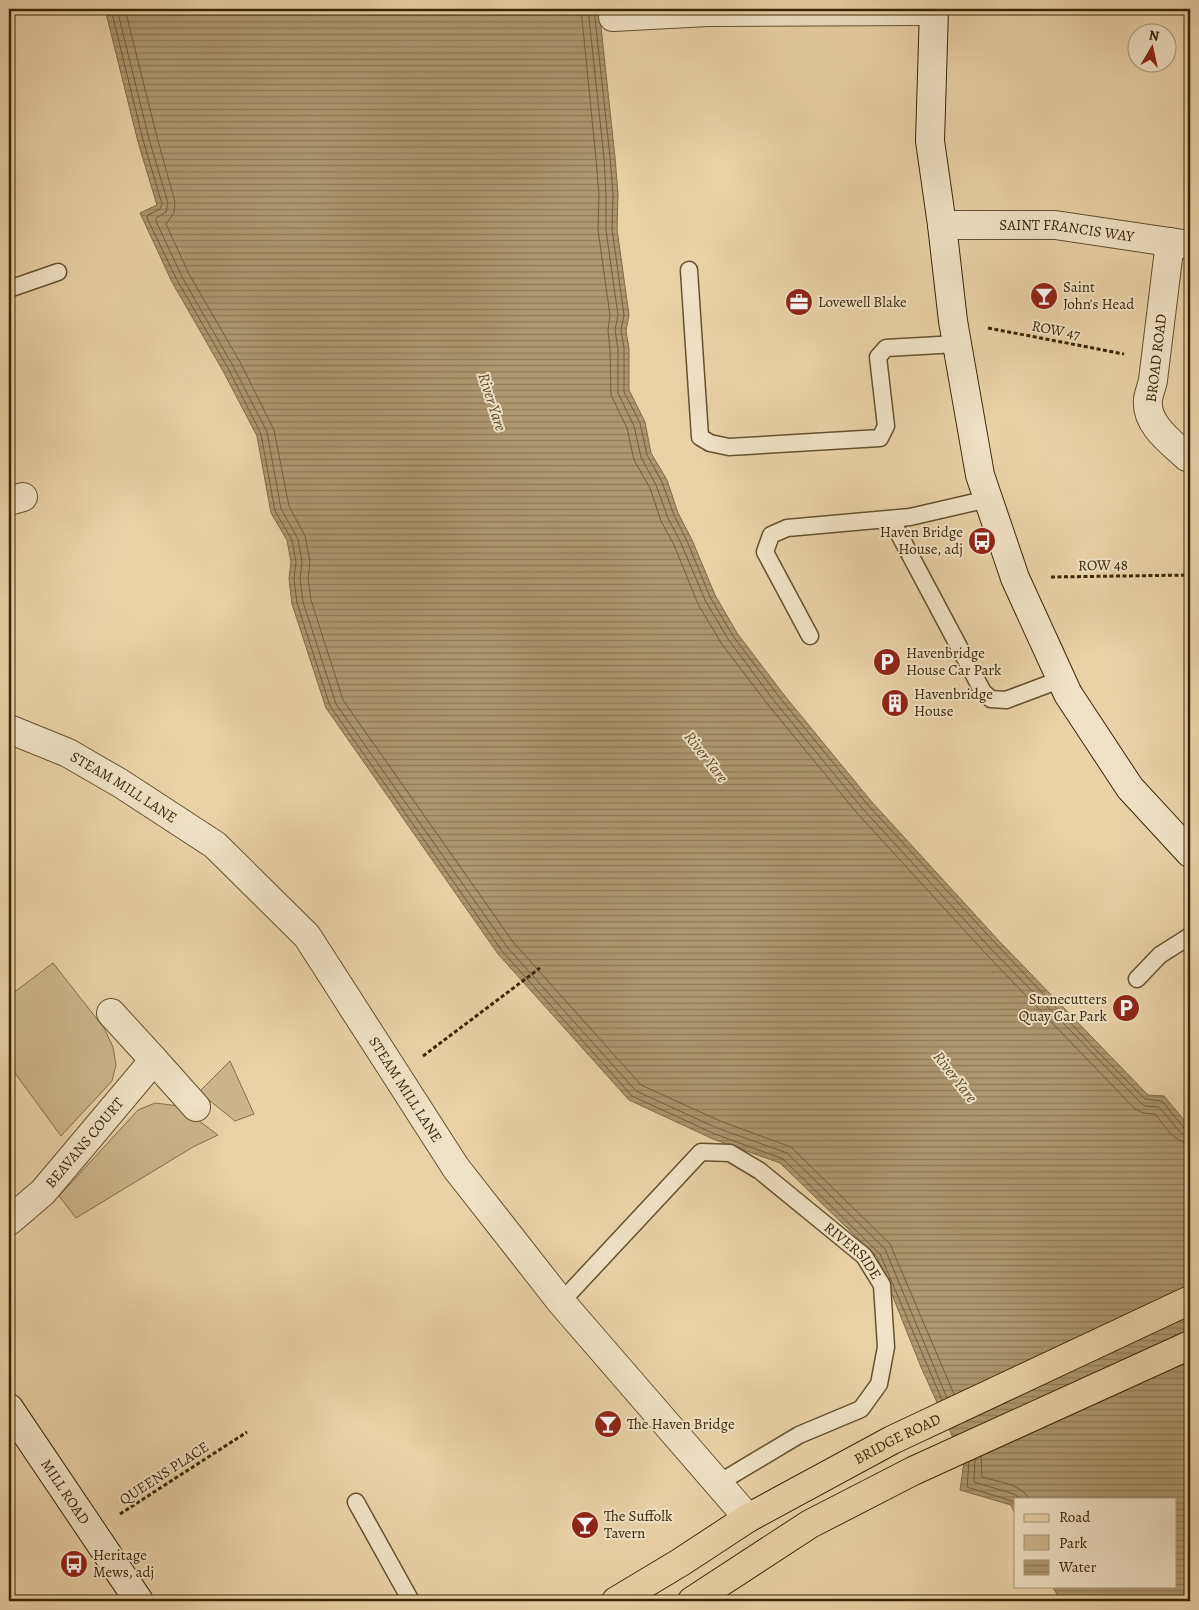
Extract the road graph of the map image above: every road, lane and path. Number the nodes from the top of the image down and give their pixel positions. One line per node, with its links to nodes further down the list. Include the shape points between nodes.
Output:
1 (934, 10): 2 (street, via 708,12); 3 (street, via 930,141)
2 (613, 17)
3 (942, 225): 4 (street, SAINT FRANCIS WAY, via 1055,225); 8 (street)
4 (1180, 243): 9 (street, BROAD ROAD)
5 (689, 270): 8 (lane, via 700,437 710,443 729,447 880,438 886,426 878,357 886,348)
6 (58, 272): 7 (lane)
7 (9, 289)
8 (955, 333): 9 (path, ROW 47); 11 (street, via 980,474)
9 (1155, 360): 10 (street, BROAD ROAD, via 1148,401 1152,421)
10 (1189, 457)
11 (988, 500): 12 (lane); 14 (street)
12 (891, 519): 15 (lane, via 787,528 771,535 765,552); 16 (lane, via 982,692 991,699 1006,700)
13 (1190, 575): 14 (path, ROW 48)
14 (1015, 578): 16 (street)
15 (810, 636)
16 (1062, 679): 18 (street, via 1068,694 1130,788)
17 (9, 728): 24 (street, STEAM MILL LANE, via 68,753 215,845 306,936)
18 (1190, 853)
19 (1190, 936): 21 (lane, via 1160,955)
20 (540, 968): 24 (path)
21 (1137, 979)
22 (112, 1013): 23 (street)
23 (154, 1060): 25 (street); 26 (street, BEAVANS COURT, via 43,1192)
24 (397, 1076): 28 (street, STEAM MILL LANE, via 456,1168)
25 (196, 1107)
26 (9, 1221)
27 (1190, 1300): 34 (main road, BRIDGE ROAD, via 892,1440)
28 (561, 1302): 32 (street, STEAM MILL LANE); 32 (lane, RIVERSIDE, via 701,1152 730,1153 760,1171 864,1256 882,1285 886,1347 879,1384 862,1409 800,1435)
29 (1190, 1345): 39 (main road, via 913,1471 810,1524)
30 (9, 1408): 35 (street, MILL ROAD)
31 (248, 1432): 35 (path, QUEENS PLACE)
32 (717, 1484): 34 (street, STEAM MILL LANE)
33 (356, 1502): 37 (lane)
34 (748, 1518): 38 (main road, BRIDGE ROAD)
35 (92, 1532): 36 (street, MILL ROAD)
36 (139, 1601)
37 (411, 1601)
38 (616, 1601)
39 (692, 1601)

